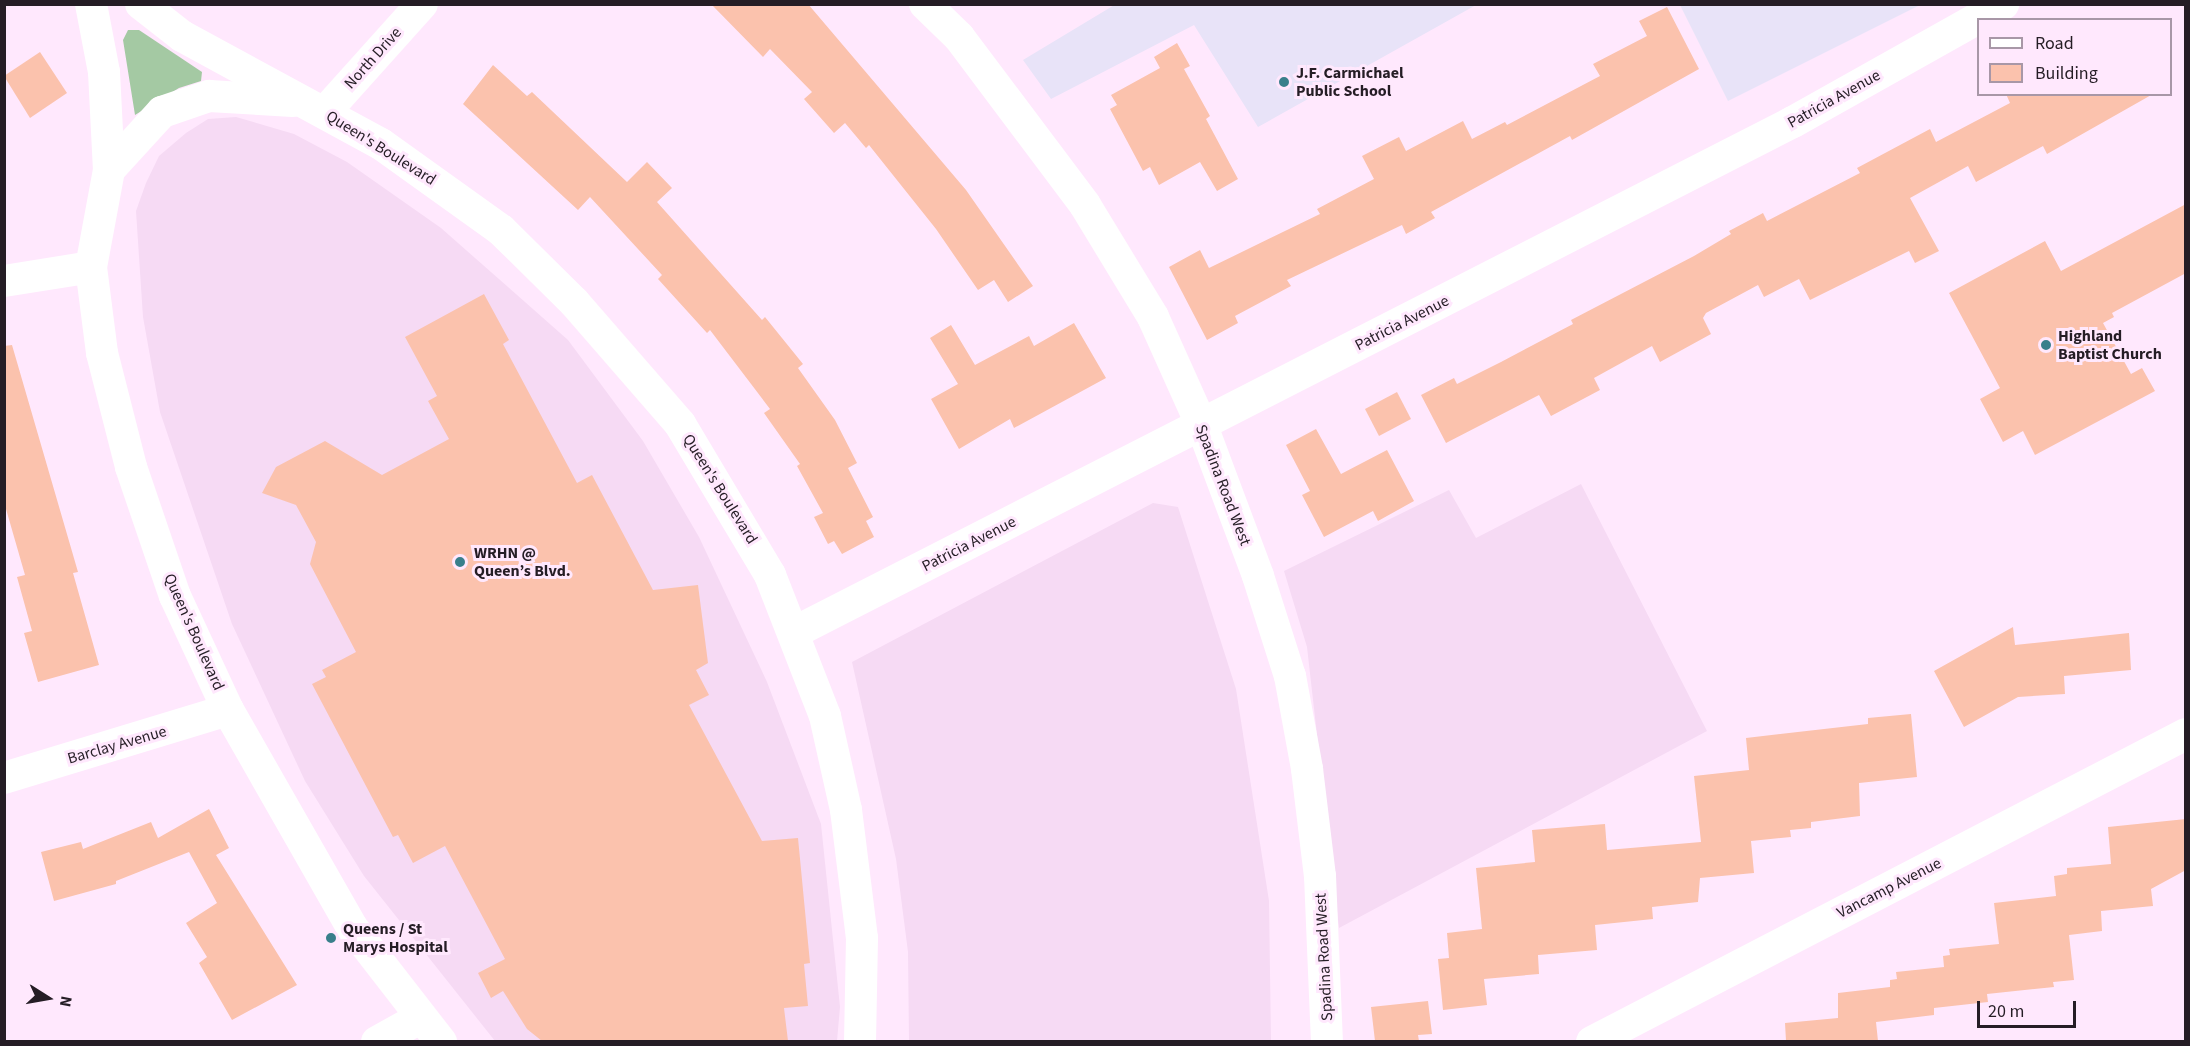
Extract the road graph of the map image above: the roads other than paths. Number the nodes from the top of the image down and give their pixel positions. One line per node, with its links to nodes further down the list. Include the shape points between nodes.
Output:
1 (90, 4): 9 (street, Queen's Boulevard, via 104,72)
2 (141, 4): 8 (street, Queen's Boulevard, via 182,36)
3 (422, 4): 8 (street, North Drive)
4 (925, 4): 12 (street, Spadina Road West, via 959,37 1084,205 1153,317)
5 (2003, 4): 6 (street, Patricia Avenue)
6 (1978, 18)
7 (1977, 19): 12 (street, Patricia Avenue, via 1793,122)
8 (312, 107): 9 (street, Queen's Boulevard, via 209,96 162,112); 13 (street, Queen's Boulevard, via 381,144 501,230 633,367 706,464 750,537)
9 (109, 170): 10 (street, Queen's Boulevard)
10 (91, 267): 11 (street); 14 (street, Queen's Boulevard, via 102,353 131,467 175,596)
11 (4, 281)
12 (1202, 426): 13 (street, Patricia Avenue); 21 (street, Spadina Road West, via 1258,576 1290,676 1307,769 1320,876)
13 (795, 632): 20 (street, Queen's Boulevard, via 825,716 846,810 862,938)
14 (228, 710): 16 (street, Barclay Avenue); 17 (street, Queen's Boulevard, via 351,926)
15 (2186, 734): 22 (street, Vancamp Avenue)
16 (4, 778)
17 (420, 1018): 18 (street); 19 (street, Queen's Boulevard)
18 (377, 1041)
19 (441, 1041)
20 (860, 1041)
21 (1327, 1041)
22 (1592, 1041)

